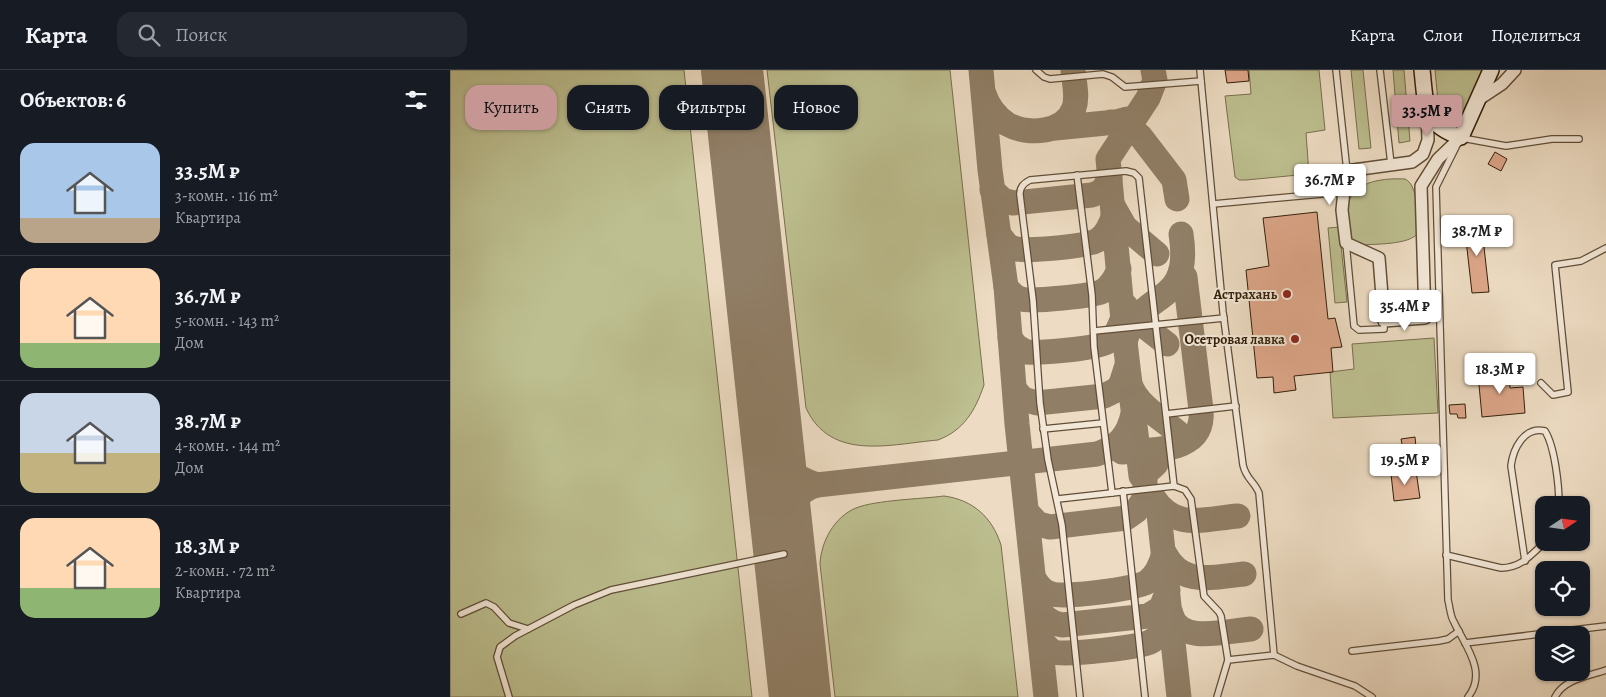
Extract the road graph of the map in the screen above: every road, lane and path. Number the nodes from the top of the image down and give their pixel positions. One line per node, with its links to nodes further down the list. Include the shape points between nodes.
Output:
1 (1036, 70): 8 (lane, via 1050,79 1108,75 1125,87)
2 (1200, 70): 8 (lane)
3 (1336, 70): 14 (lane)
4 (1380, 70): 13 (lane)
5 (1422, 70): 10 (main road)
6 (1491, 70): 9 (main road)
7 (1515, 70): 9 (street, via 1502,84)
8 (1201, 81): 17 (lane)
9 (1478, 100): 11 (main road)
10 (1426, 104): 11 (main road, via 1440,129); 13 (street, via 1428,140 1422,154 1412,162)
11 (1461, 137): 12 (lane, via 1506,146 1545,139); 21 (street, via 1438,159 1421,186 1424,318); 36 (lane, via 1436,187)
12 (1579, 139)
13 (1391, 164): 14 (street)
14 (1347, 171): 16 (street)
15 (1077, 175): 22 (lane, via 1126,171 1138,178); 23 (lane); 28 (lane, via 1030,180 1019,190)
16 (1344, 192): 17 (lane); 18 (street, via 1342,210)
17 (1213, 204): 20 (lane)
18 (1346, 243): 21 (street, via 1379,258); 21 (lane, via 1354,326 1360,330 1384,329)
19 (1606, 248): 24 (lane, via 1581,261 1555,265 1568,392 1553,395)
20 (1224, 318): 22 (lane); 25 (lane)
21 (1384, 321)
22 (1155, 326): 23 (lane); 26 (lane)
23 (1094, 331): 27 (lane)
24 (1541, 382)
25 (1236, 406): 26 (lane); 44 (lane, via 1245,475 1259,493)
26 (1166, 414): 29 (lane)
27 (1103, 423): 28 (lane); 31 (lane)
28 (1044, 429): 33 (lane)
29 (1174, 486): 30 (lane); 45 (lane, via 1185,490 1191,499 1204,596 1220,612)
30 (1124, 491): 31 (lane); 49 (lane)
31 (1112, 492): 33 (lane)
32 (1558, 496): 37 (lane, via 1549,437 1545,431 1534,430 1517,445 1511,466)
33 (1058, 498): 48 (lane)
34 (1536, 551): 37 (lane)
35 (784, 554): 40 (lane, via 611,590)
36 (1446, 555): 37 (lane, via 1501,568 1510,568); 41 (lane, via 1448,600)
37 (1525, 561)
38 (461, 614): 40 (lane, via 486,603 509,623)
39 (1606, 627): 42 (lane)
40 (528, 629): 47 (lane, via 505,642 497,653)
41 (1459, 631): 42 (lane); 43 (lane, via 1439,641)
42 (1465, 642): 52 (lane, via 1475,665 1476,680)
43 (1352, 651)
44 (1274, 655): 45 (lane); 51 (lane, via 1355,686)
45 (1228, 660): 50 (lane)
46 (1606, 670): 53 (lane, via 1570,682)
47 (509, 697)
48 (1080, 697)
49 (1145, 697)
50 (1218, 697)
51 (1372, 697)
52 (1468, 697)
53 (1555, 697)

